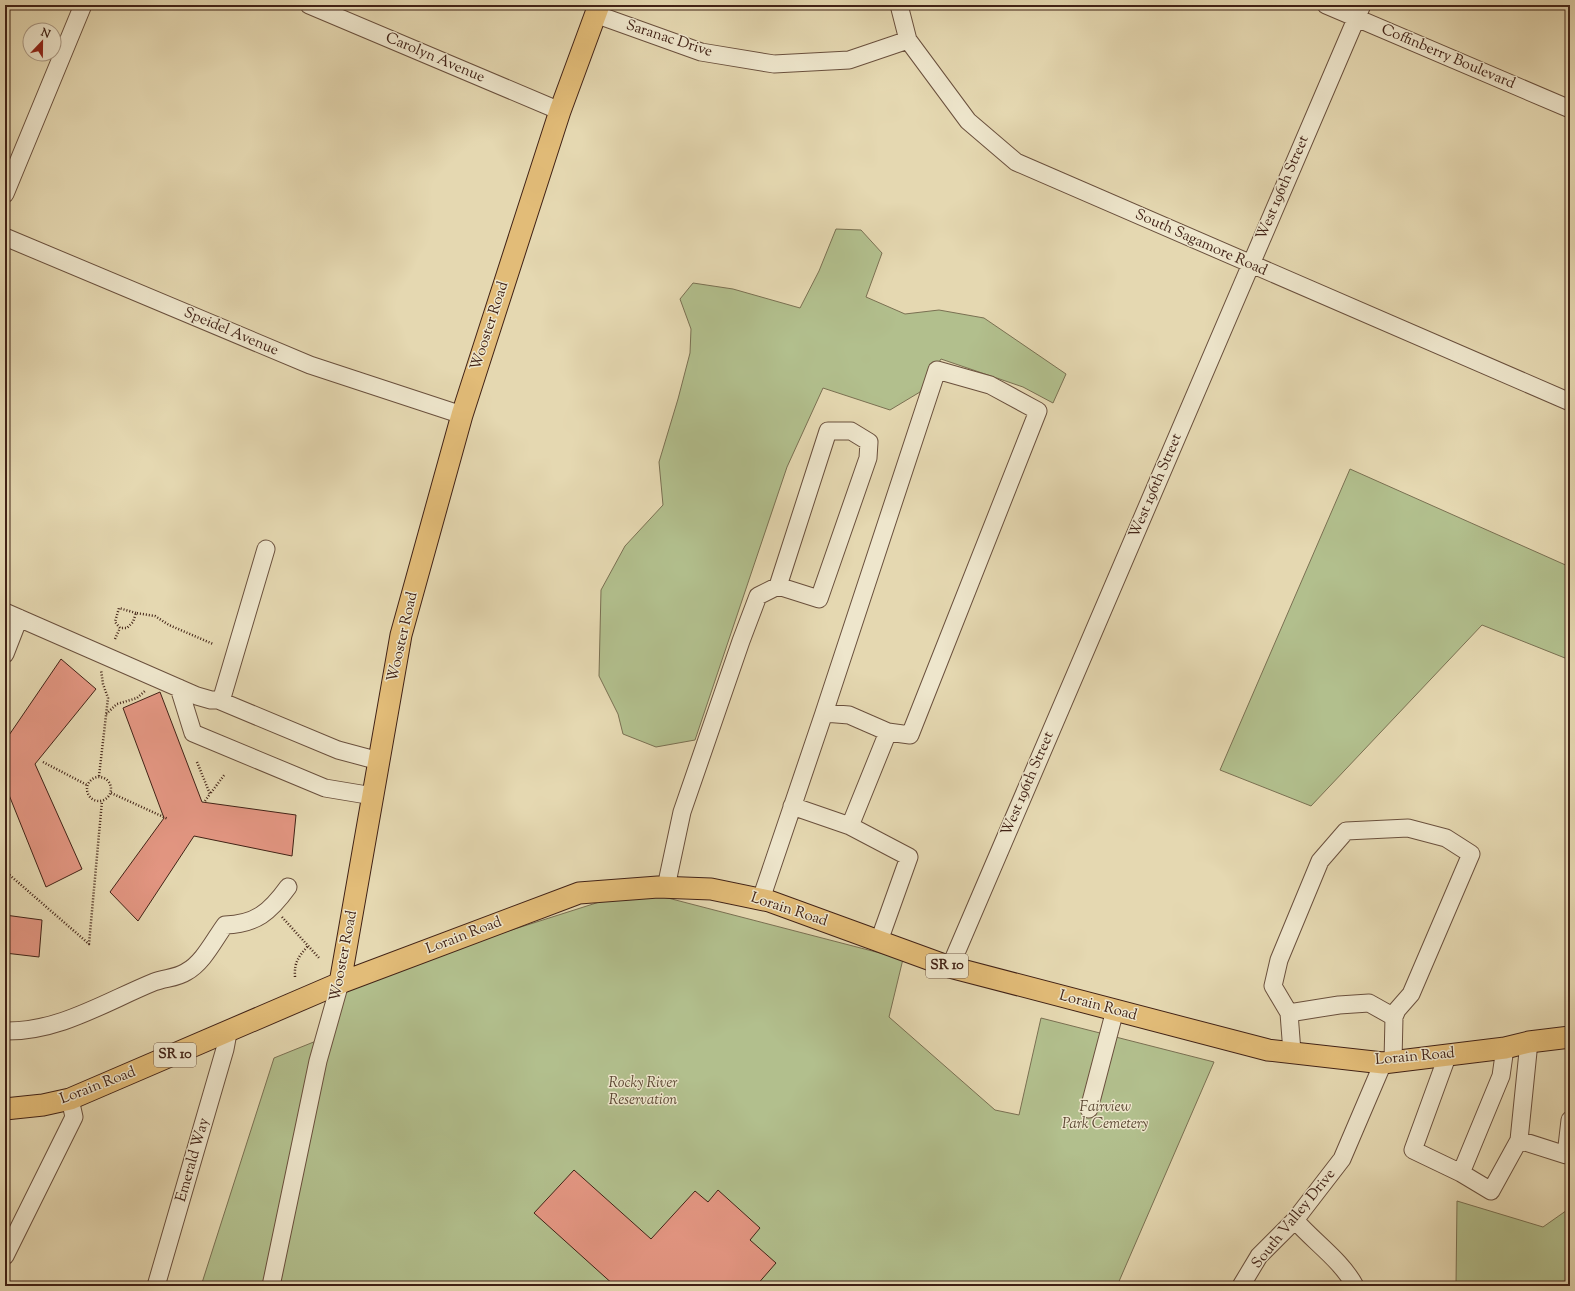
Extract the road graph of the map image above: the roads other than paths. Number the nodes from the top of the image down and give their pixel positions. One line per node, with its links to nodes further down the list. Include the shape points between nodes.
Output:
1 (83, 5): 10 (street)
2 (309, 5): 9 (street, Carolyn Avenue)
3 (899, 5): 7 (street, South Sagamore Road)
4 (1326, 5): 6 (street, Coffinberry Boulevard)
5 (597, 9): 7 (street, Saranac Drive, via 701,52 774,64 849,60); 9 (main road, Wooster Road)
6 (1360, 12): 8 (street, Coffinberry Boulevard); 12 (street, West 196th Street)
7 (908, 40): 12 (street, South Sagamore Road, via 968,121 1016,162)
8 (1570, 109)
9 (560, 110): 14 (main road, Wooster Road)
10 (5, 194)
11 (5, 237): 14 (street, Speidel Avenue, via 310,365)
12 (1250, 265): 13 (street, South Sagamore Road); 31 (street, West 196th Street)
13 (1570, 402)
14 (462, 414): 23 (main road, Wooster Road, via 401,635)
15 (266, 549): 20 (street)
16 (778, 586): 16 (street, via 828,430 851,431 869,442 868,458 819,599); 28 (street, via 758,596 741,641 682,812)
17 (12, 615): 18 (street); 19 (street)
18 (5, 654)
19 (179, 688): 20 (street, via 210,700); 24 (street, via 193,733 325,788)
20 (221, 701): 23 (street, via 338,750)
21 (824, 713): 22 (street, via 849,715); 22 (street, via 937,370 990,385 1038,411 910,734); 25 (street)
22 (888, 732): 26 (street)
23 (379, 762): 24 (main road, Wooster Road)
24 (373, 796): 32 (main road, Wooster Road)
25 (792, 806): 26 (street); 29 (street)
26 (850, 826): 30 (street, via 909,857)
27 (288, 887): 36 (street, via 263,915 251,921 225,926 200,960 186,972 156,982 65,1022 21,1032)
28 (666, 887): 29 (main road, Lorain Road / SR 10, via 711,889); 32 (main road, Lorain Road / SR 10, via 579,892)
29 (761, 899): 30 (main road, Lorain Road / SR 10)
30 (879, 941): 31 (main road, Lorain Road / SR 10)
31 (950, 967): 33 (main road, Lorain Road / SR 10)
32 (340, 983): 37 (main road, Lorain Road / SR 10); 53 (street, Wooster Road, via 318,1062)
33 (1115, 1010): 41 (main road, Lorain Road / SR 10, via 1268,1050); 46 (street)
34 (1289, 1013): 35 (street, via 1369,1003); 35 (street, via 1273,986 1279,960 1320,861 1346,831 1408,828 1446,838 1472,854 1412,994); 41 (street)
35 (1394, 1017): 43 (street)
36 (5, 1032)
37 (228, 1033): 44 (main road, Lorain Road / SR 10); 52 (street, Emerald Way, via 224,1056)
38 (1570, 1037): 39 (main road, Lorain Road / SR 10)
39 (1529, 1042): 40 (main road, Lorain Road / SR 10); 48 (street)
40 (1505, 1048): 42 (main road, Lorain Road / SR 10); 49 (street, via 1501,1076)
41 (1292, 1052): 43 (main road, Lorain Road / SR 10)
42 (1448, 1054): 43 (main road, Lorain Road / SR 10); 49 (street, via 1413,1150)
43 (1388, 1062): 50 (street, South Valley Drive, via 1342,1159)
44 (70, 1099): 45 (main road, Lorain Road / SR 10); 51 (street, via 74,1117)
45 (5, 1109)
46 (1089, 1109)
47 (1570, 1120): 48 (street, via 1566,1155)
48 (1519, 1140): 49 (street, via 1491,1191)
49 (1461, 1173)
50 (1295, 1220): 54 (street, South Valley Drive, via 1259,1256); 55 (street, via 1337,1262)
51 (5, 1256)
52 (156, 1286)
53 (271, 1286)
54 (1241, 1286)
55 (1355, 1286)

